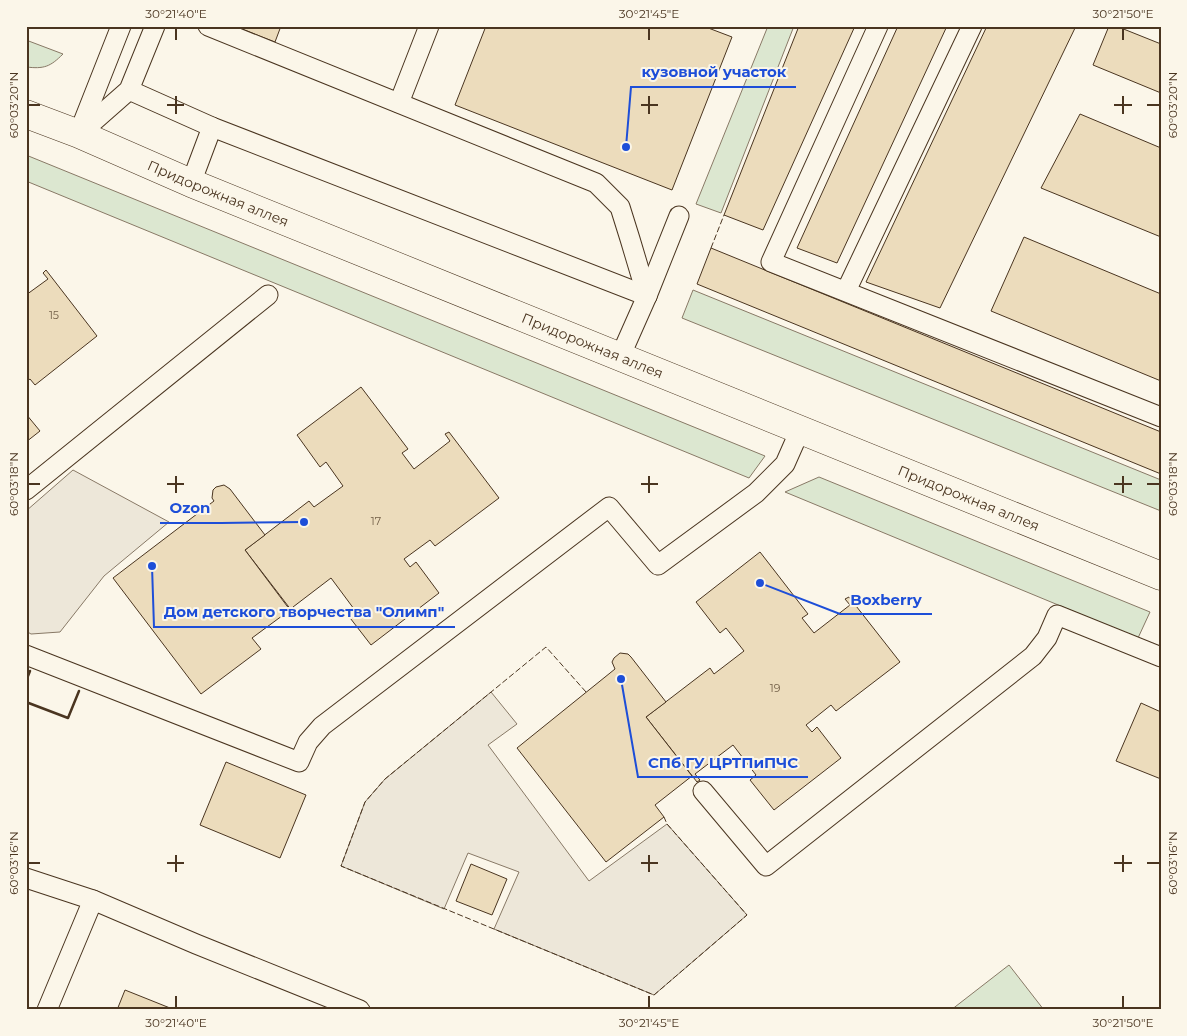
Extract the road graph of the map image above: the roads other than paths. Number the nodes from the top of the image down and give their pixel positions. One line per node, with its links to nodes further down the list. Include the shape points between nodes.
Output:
1 (120, 26): 11 (lane)
2 (155, 26): 7 (lane)
3 (208, 26): 8 (lane)
4 (429, 26): 8 (lane)
5 (878, 26): 14 (lane, via 772,262)
6 (972, 26): 14 (lane)
7 (130, 90): 10 (lane); 11 (lane)
8 (399, 103): 16 (lane, via 596,183 620,207)
9 (26, 114): 11 (street, Придорожная аллея)
10 (212, 127): 12 (lane); 16 (lane)
11 (79, 134): 12 (street, Придорожная аллея)
12 (191, 183): 17 (street, Придорожная аллея)
13 (679, 216): 16 (lane)
14 (846, 291): 18 (lane)
15 (268, 295): 20 (lane)
16 (647, 296): 17 (lane)
17 (620, 357): 19 (street, Придорожная аллея)
18 (1161, 417)
19 (800, 430): 21 (street, Придорожная аллея); 22 (lane, via 785,464 756,493 658,566 609,508 322,726 308,742 299,762)
20 (26, 490)
21 (1161, 576)
22 (26, 655)
23 (1161, 658): 24 (lane, via 1057,615 1047,638 1033,656 766,866)
24 (703, 791)
25 (26, 878): 26 (lane)
26 (93, 900): 27 (lane); 28 (lane)
27 (47, 1010)
28 (360, 1010)

